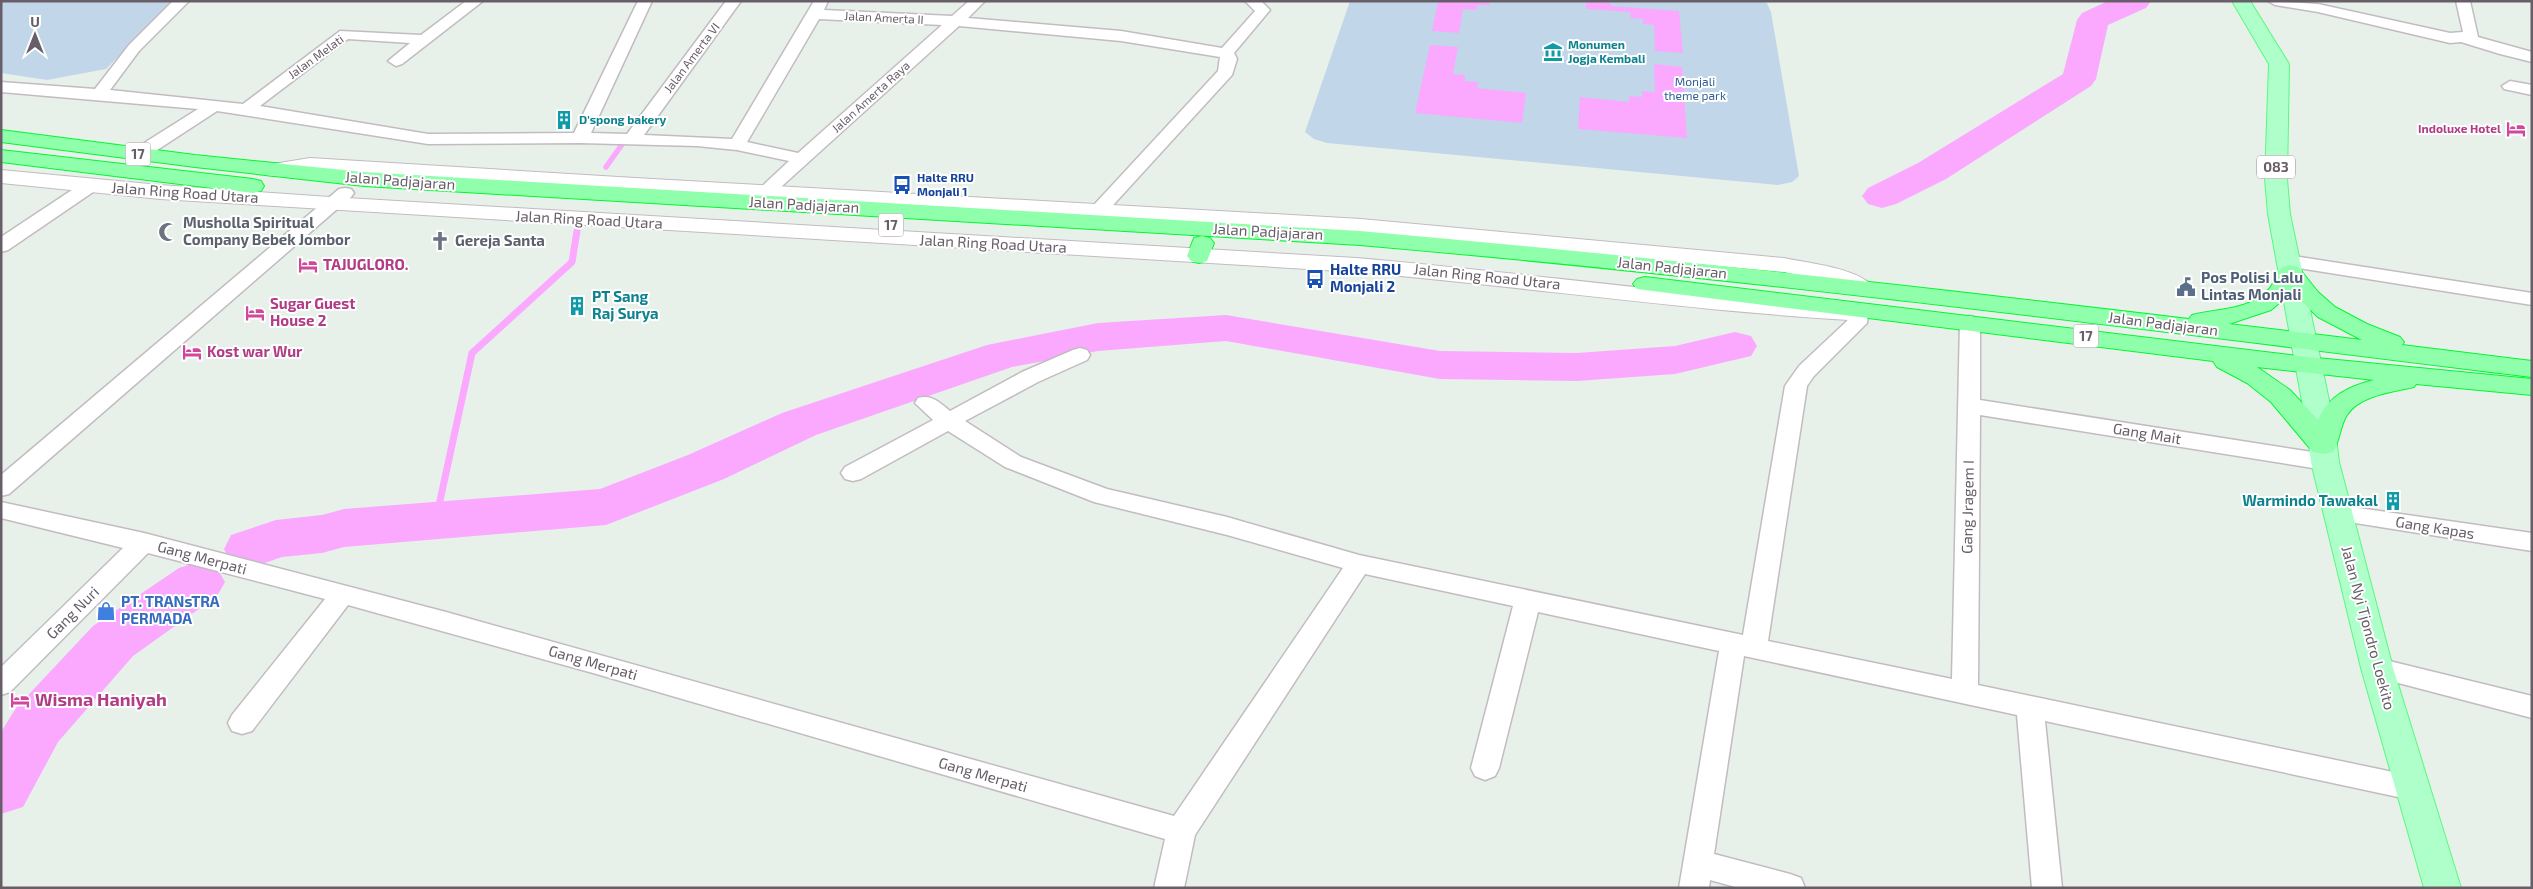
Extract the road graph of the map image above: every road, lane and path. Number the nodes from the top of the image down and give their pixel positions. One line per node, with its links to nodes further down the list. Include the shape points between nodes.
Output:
1 (182, 1): 21 (street, via 134,48)
2 (476, 1): 14 (street)
3 (645, 1): 25 (street)
4 (734, 1): 26 (street, Jalan Amerta VI)
5 (978, 1): 12 (street, Jalan Amerta Raya)
6 (1278, 1): 10 (street)
7 (2241, 1): 38 (main road, 083, via 2279,64 2276,179)
8 (2275, 1): 13 (street, via 2450,38)
9 (2463, 1): 13 (street, via 2471,36)
10 (1258, 6): 15 (street)
11 (817, 8): 12 (street, Jalan Amerta II); 27 (street)
12 (955, 21): 15 (street, Jalan Amerta II, via 1121,36); 30 (street, Jalan Amerta Raya)
13 (2466, 38): 16 (street)
14 (425, 40): 17 (street); 23 (street, Jalan Melati, via 345,34)
15 (1226, 53): 36 (street, via 1229,58 1226,72)
16 (2532, 57)
17 (396, 62)
18 (2510, 86): 20 (street)
19 (1, 87): 21 (street)
20 (2532, 90)
21 (100, 94): 22 (street)
22 (214, 106): 23 (street); 28 (street)
23 (246, 109): 25 (street, via 428,139)
24 (1, 136): 28 (highway, Jalan Padjajaran / 17)
25 (580, 138): 26 (street)
26 (632, 139): 27 (street)
27 (737, 145): 30 (street)
28 (139, 154): 31 (highway, Jalan Padjajaran / 17)
29 (1, 156): 35 (highway, Jalan Padjajaran / 17)
30 (802, 159): 34 (street, Jalan Amerta Raya)
31 (275, 170): 34 (street, via 310,164); 40 (highway, Jalan Padjajaran / 17, via 384,180 1498,249)
32 (1, 176): 33 (street, Jalan Ring Road Utara)
33 (90, 186): 35 (street, Jalan Ring Road Utara); 37 (street)
34 (765, 192): 36 (street)
35 (337, 198): 40 (street, Jalan Ring Road Utara, via 1200,250 1486,276 1784,309); 54 (street)
36 (1098, 210): 40 (street, via 1362,226 1784,265 1840,277)
37 (1, 246)
38 (2288, 267): 39 (street); 42 (highway, via 2281,292 2266,303 2212,320); 44 (main road, 083); 46 (highway, via 2310,297 2343,322)
39 (2532, 299)
40 (1861, 303): 41 (highway, Jalan Padjajaran / 17); 42 (highway, Jalan Padjajaran / 17); 62 (street, via 1857,323 1806,371 1796,386)
41 (1970, 322): 43 (highway, Jalan Padjajaran / 17); 50 (street, Gang Jragem I)
42 (2157, 324): 44 (highway, Jalan Padjajaran / 17)
43 (2195, 350): 44 (highway, Jalan Padjajaran / 17); 52 (highway, via 2251,372 2277,390 2296,410)
44 (2305, 353): 46 (highway, Jalan Padjajaran / 17); 52 (main road, Jalan Nyi Tjondro Loekito)
45 (1080, 355): 51 (street, via 1030,377)
46 (2441, 368): 47 (highway, Jalan Padjajaran / 17); 48 (highway, Jalan Padjajaran / 17); 52 (highway, via 2354,397 2336,411)
47 (2532, 368)
48 (2532, 387)
49 (926, 403): 51 (street)
50 (1970, 406): 52 (street, Gang Mait); 65 (street, Gang Jragem I)
51 (950, 422): 53 (street); 59 (street, via 1013,462 1102,496 1227,526)
52 (2324, 454): 56 (main road, Jalan Nyi Tjondro Loekito)
53 (853, 474)
54 (1, 488)
55 (1, 510): 57 (street, Gang Merpati)
56 (2338, 513): 58 (street, Gang Kapas); 63 (main road, Jalan Nyi Tjondro Loekito)
57 (144, 542): 60 (street, Gang Merpati); 64 (street, Gang Nuri)
58 (2532, 542)
59 (1359, 564): 61 (street); 71 (street)
60 (342, 595): 68 (street); 71 (street, Gang Merpati, via 495,635)
61 (1528, 600): 62 (street); 69 (street)
62 (1744, 644): 65 (street); 72 (street)
63 (2377, 668): 67 (street); 70 (main road, Jalan Nyi Tjondro Loekito)
64 (1, 684)
65 (1964, 692): 66 (street)
66 (2030, 706): 70 (street); 75 (street)
67 (2532, 706)
68 (242, 723)
69 (1485, 768)
70 (2412, 788): 76 (main road, Jalan Nyi Tjondro Loekito)
71 (1181, 831): 73 (street)
72 (1696, 876): 74 (street)
73 (1169, 888)
74 (1790, 888)
75 (2047, 888)
76 (2443, 888)

